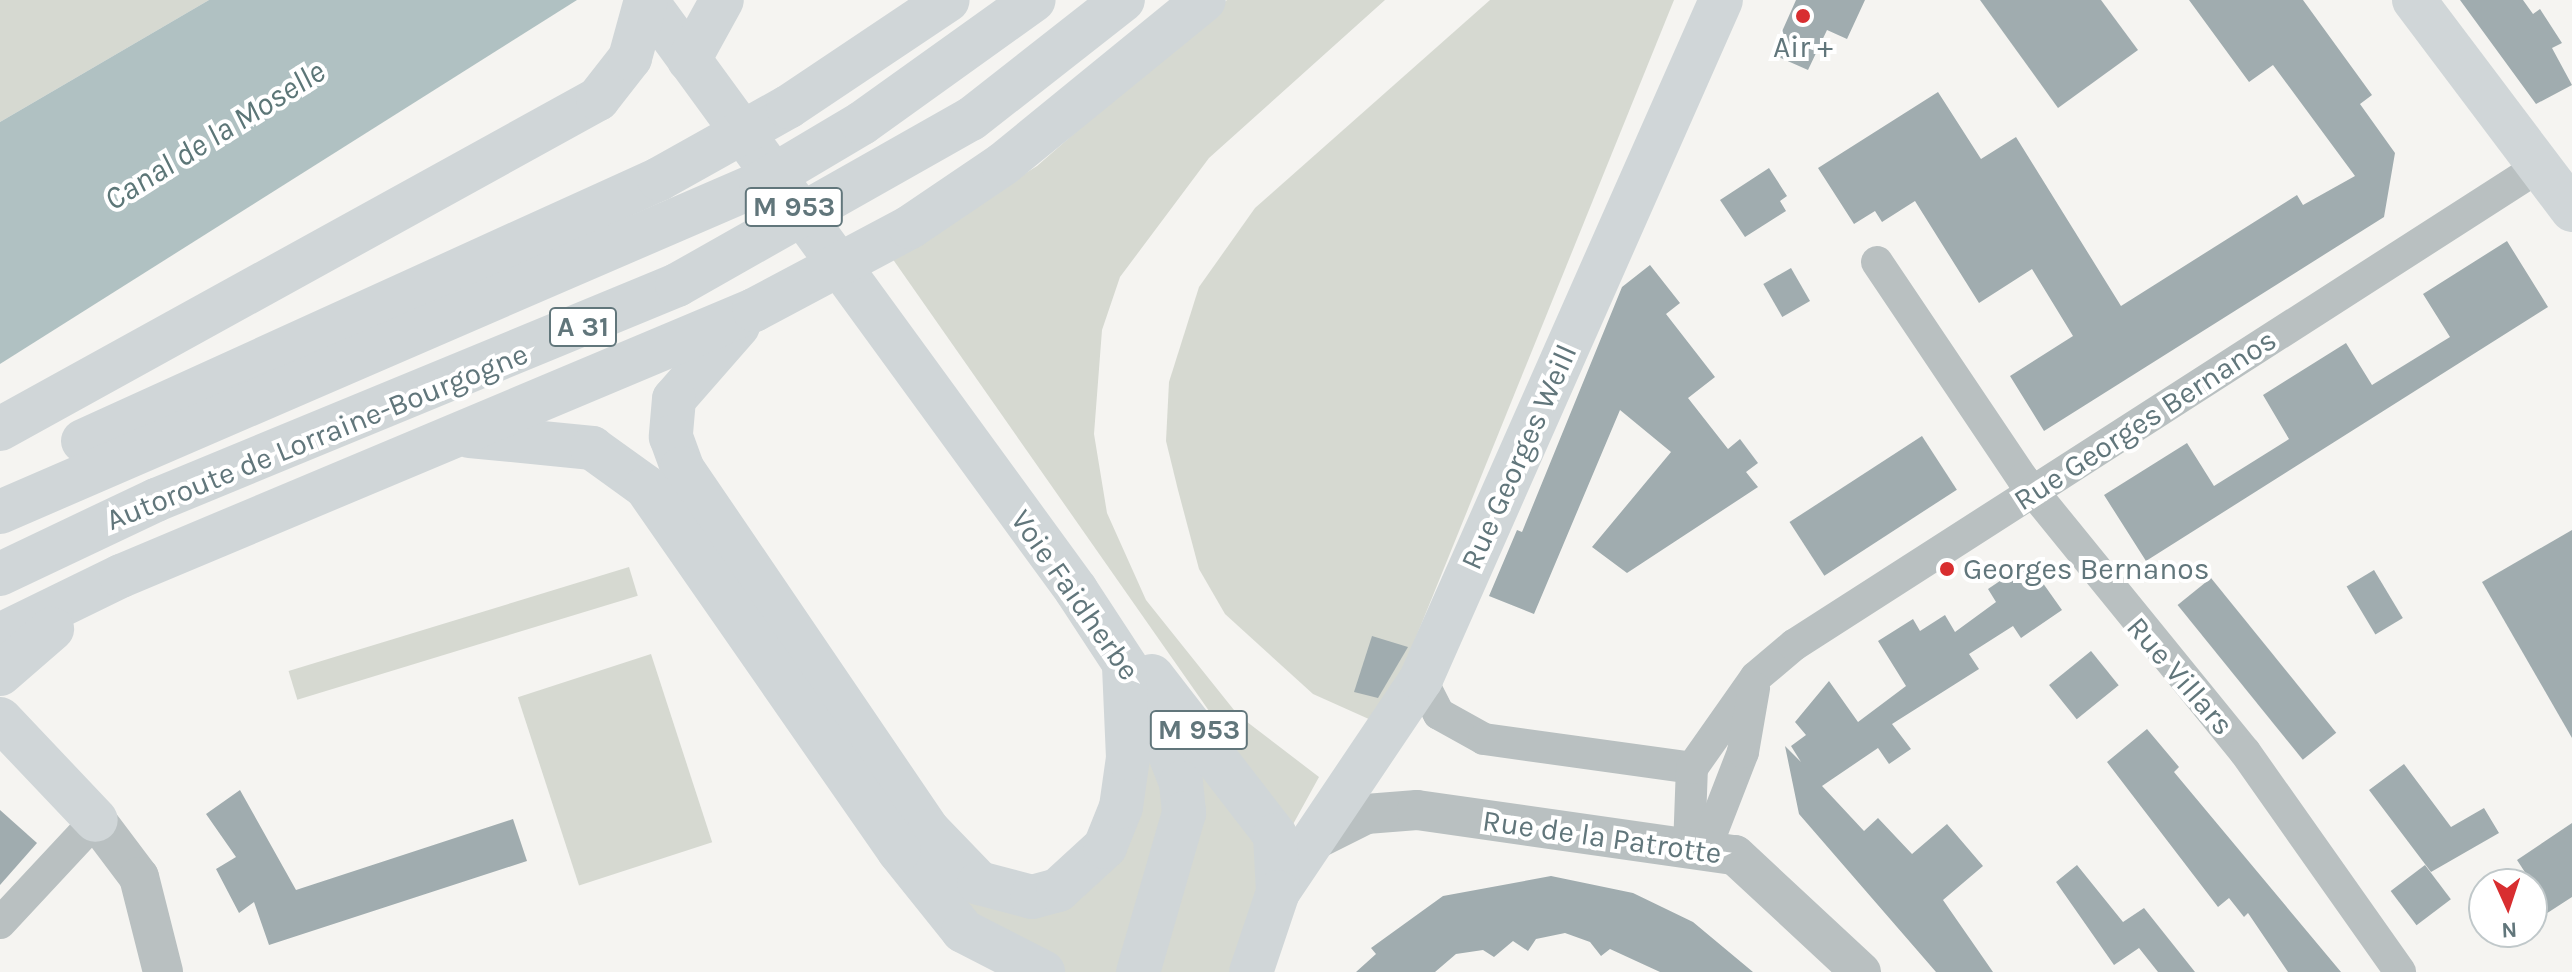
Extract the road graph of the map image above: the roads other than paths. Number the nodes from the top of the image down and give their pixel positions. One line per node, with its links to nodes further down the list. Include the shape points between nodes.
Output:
1 (646, 0): 9 (main road, M 953); 13 (main road, via 630,58 598,99)
2 (722, 0): 9 (main road)
3 (948, 0): 15 (main road, via 788,107 659,179)
4 (1034, 0): 17 (main road, Autoroute de Lorraine-Bourgogne / A 31, via 862,123 761,183)
5 (1123, 0): 18 (main road, Autoroute de Lorraine-Bourgogne / A 31, via 971,119 677,285 156,500)
6 (1204, 0): 12 (main road, via 991,172 910,227)
7 (1721, 0): 25 (main road, Rue Georges Weill)
8 (2414, 0): 10 (main road)
9 (694, 67): 20 (main road, Voie Faidherbe / M 953)
10 (2561, 192): 16 (street, Rue Georges Bernanos)
11 (1877, 262): 16 (street, Rue Villars)
12 (754, 310): 14 (main road); 22 (main road, via 674,399 671,437 678,458 929,831 979,883 1032,897 1058,890 1105,847 1121,807 1128,758)
13 (0, 429)
14 (460, 436): 19 (main road); 34 (main road, via 592,448 646,487 899,851 963,931)
15 (0, 480)
16 (2033, 491): 24 (street, Rue Georges Bernanos); 38 (street, Rue Villars, via 2245,752)
17 (0, 512)
18 (0, 574)
19 (121, 576): 21 (main road); 23 (main road)
20 (1076, 590): 22 (main road, Voie Faidherbe / M 953); 31 (main road, M 953, via 1193,722 1275,835)
21 (0, 635)
22 (1124, 667): 35 (main road, Voie Faidherbe / M 953, via 1162,728 1184,813)
23 (0, 674)
24 (1756, 677): 27 (street, Rue Georges Bernanos); 30 (street, via 1743,752)
25 (1421, 679): 27 (street, via 1439,714 1484,739); 29 (main road, Rue Georges Weill)
26 (0, 719): 28 (main road)
27 (1692, 768): 30 (street)
28 (96, 820): 32 (street); 33 (street, via 139,877)
29 (1305, 844): 30 (street, Rue de la Patrotte, via 1366,814 1417,810); 31 (main road, Rue Georges Weill)
30 (1697, 849): 37 (street, Rue de la Patrotte, via 1756,869)
31 (1278, 892): 36 (main road, M 953)
32 (0, 923)
33 (163, 972)
34 (1043, 972)
35 (1138, 972)
36 (1251, 972)
37 (1861, 972)
38 (2400, 972)

